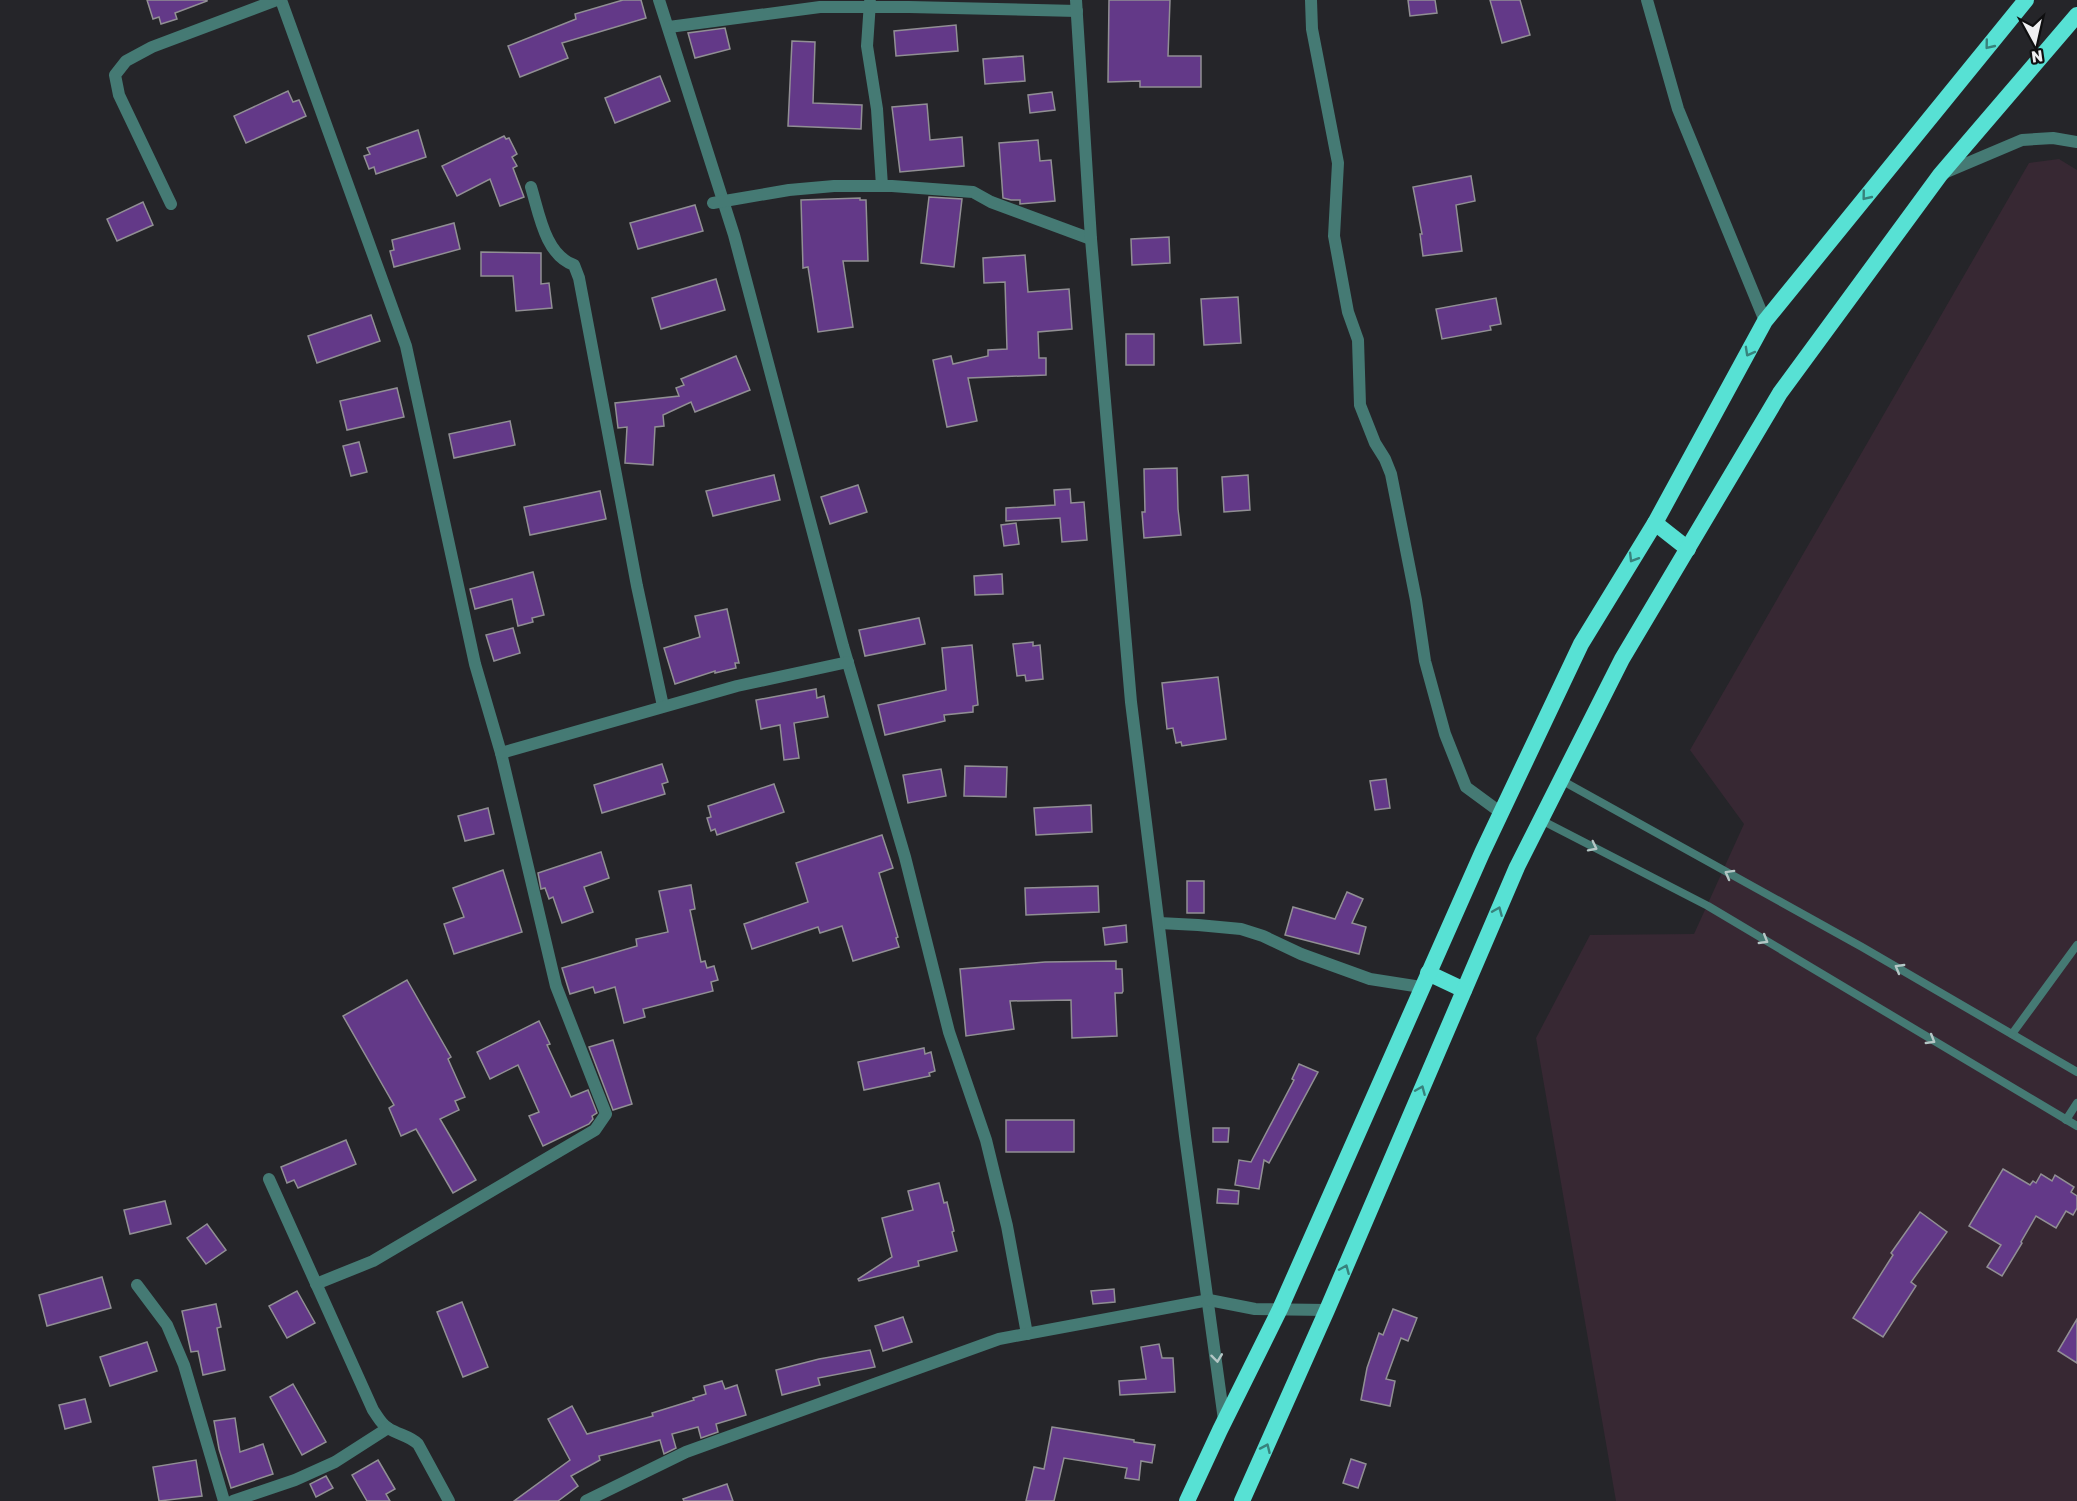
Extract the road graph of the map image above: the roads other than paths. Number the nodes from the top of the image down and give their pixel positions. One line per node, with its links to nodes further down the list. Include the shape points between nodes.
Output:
1 (279, 0): 15 (street, via 152,47 126,60 115,75 119,95); 22 (street, via 406,346 475,664)
2 (659, 0): 9 (street)
3 (1311, 0): 24 (street, via 1312,29 1338,163 1334,236 1348,312 1358,339 1360,405 1391,474 1425,661 1445,734 1466,787)
4 (1647, 0): 17 (street, via 1678,109)
5 (2026, 0): 17 (highway, one-way to 17)
6 (871, 4): 7 (street); 9 (street); 12 (street, via 867,46 878,109)
7 (1077, 5): 16 (street)
8 (2077, 15): 11 (highway)
9 (669, 27): 20 (street, via 734,235)
10 (2077, 142): 11 (street, via 2053,138 2022,140)
11 (1940, 175): 19 (highway, via 1780,393)
12 (882, 186): 14 (street, via 789,190); 16 (street, via 973,192)
13 (531, 187): 21 (street, via 550,245 574,265 579,278)
14 (713, 203)
15 (171, 204)
16 (1091, 239): 26 (street, via 1123,618)
17 (1766, 321): 18 (highway, one-way to 18)
18 (1655, 523): 19 (highway); 24 (highway, one-way to 24, via 1581,644)
19 (1688, 549): 23 (highway, via 1622,659)
20 (848, 662): 21 (street); 41 (street, via 905,857 949,1032 986,1140)
21 (663, 706): 22 (street)
22 (501, 753): 36 (street, via 556,986 606,1114 595,1130 373,1261)
23 (1561, 780): 25 (highway); 30 (lane, one-way to 23)
24 (1500, 812): 28 (highway)
25 (1541, 820): 29 (highway, one-way to 25); 33 (lane, one-way to 33, via 1708,906)
26 (1159, 923): 28 (street, via 1240,929 1370,979); 38 (street)
27 (2077, 945): 30 (lane)
28 (1425, 980): 29 (highway); 39 (highway)
29 (1464, 990): 40 (highway, one-way to 29)
30 (2012, 1034): 31 (lane)
31 (2077, 1072)
32 (2077, 1103): 33 (lane)
33 (2066, 1120): 34 (lane)
34 (2077, 1126)
35 (269, 1179): 36 (street)
36 (316, 1284): 43 (street, via 373,1410)
37 (137, 1285): 44 (street, via 167,1325 184,1365)
38 (1209, 1300): 39 (street, via 1255,1309); 41 (street); 42 (street, one-way to 42)
39 (1280, 1309): 40 (street); 42 (highway)
40 (1327, 1310): 49 (highway, one-way to 40)
41 (1028, 1334): 47 (street, via 999,1339 686,1452)
42 (1224, 1420): 48 (highway)
43 (388, 1428): 45 (street, via 325,1466); 46 (street, via 418,1444)
44 (224, 1501)
45 (233, 1501)
46 (448, 1501)
47 (585, 1501)
48 (1187, 1501)
49 (1242, 1501)

